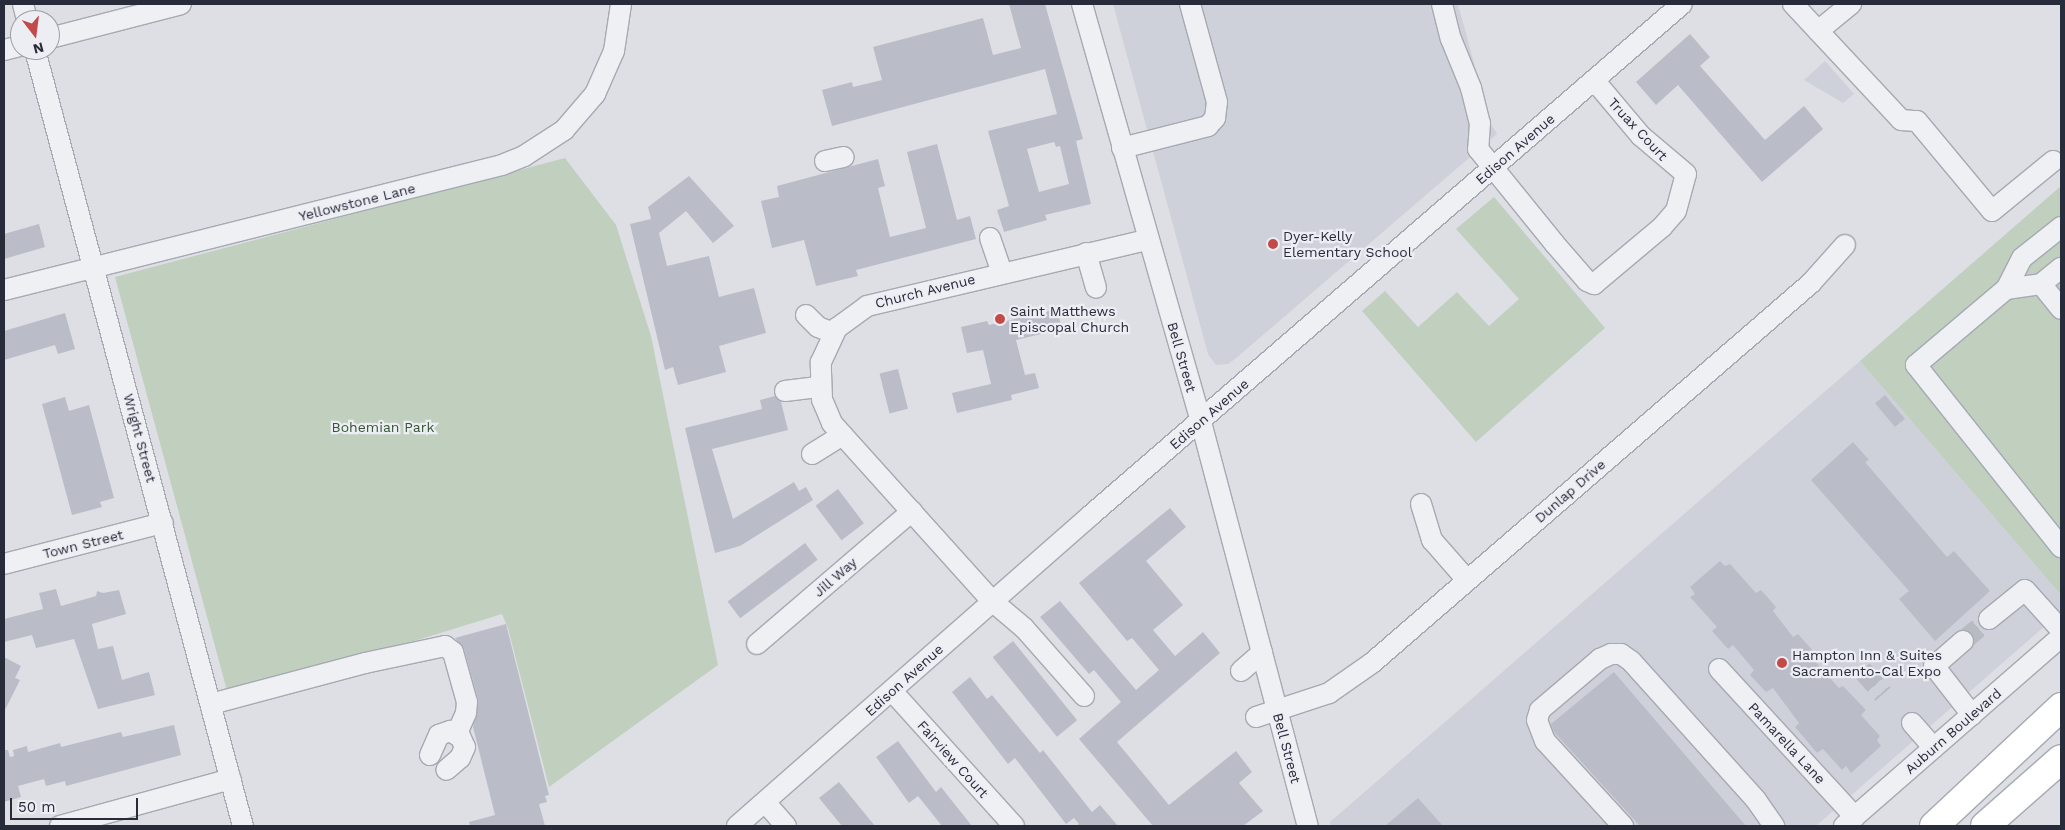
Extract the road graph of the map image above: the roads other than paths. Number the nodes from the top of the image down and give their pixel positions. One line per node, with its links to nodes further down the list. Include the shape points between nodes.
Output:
1 (181, 4): 10 (street)
2 (621, 4): 22 (street, Yellowstone Lane, via 614,51 595,94 564,130 524,156 502,165)
3 (1082, 4): 13 (street, Bell Street)
4 (1190, 4): 13 (street, via 1217,102 1215,118 1208,126)
5 (1442, 4): 15 (street, via 1451,39 1472,88 1480,123 1478,149)
6 (1682, 4): 12 (street, Edison Avenue)
7 (1793, 4): 9 (street)
8 (1851, 4): 9 (street)
9 (1818, 31): 14 (street, via 1901,120 1917,121 1992,211)
10 (60, 35)
11 (38, 60): 22 (street, Wright Street)
12 (1594, 80): 15 (street, Edison Avenue); 15 (street, Truax Court, via 1641,136 1686,174 1676,211 1655,233 1594,284 1587,281)
13 (1122, 148): 18 (street, Bell Street)
14 (2053, 161)
15 (1492, 169): 33 (street, Edison Avenue)
16 (2061, 227): 26 (street, via 2022,258)
17 (990, 238): 23 (street)
18 (1147, 240): 20 (street, Church Avenue); 33 (street, Bell Street)
19 (1845, 245): 41 (street, Dunlap Drive, via 1811,283)
20 (1086, 254): 23 (street, Church Avenue); 25 (street)
21 (2061, 268): 24 (street)
22 (94, 269): 27 (street, Yellowstone Lane); 38 (street, Wright Street)
23 (1002, 273): 30 (street, Church Avenue, via 928,283 867,306 846,319)
24 (2041, 284): 26 (street); 28 (street)
25 (1096, 288)
26 (2006, 289): 39 (street, via 1916,365)
27 (4, 290)
28 (2061, 309)
29 (806, 315): 30 (street, via 818,327)
30 (834, 334): 31 (street, Church Avenue, via 821,362)
31 (820, 387): 32 (street); 34 (street, Church Avenue, via 826,412)
32 (785, 391)
33 (1201, 422): 42 (street, Edison Avenue); 48 (street, Bell Street)
34 (843, 436): 35 (street); 37 (street, Church Avenue)
35 (812, 454)
36 (1421, 504): 41 (street, via 1432,540)
37 (912, 511): 42 (street, Church Avenue); 47 (street, Jill Way)
38 (163, 523): 40 (street, Town Street); 53 (street, Wright Street)
39 (2061, 547)
40 (4, 564)
41 (1467, 580): 55 (street, Dunlap Drive, via 1351,679 1312,700)
42 (992, 601): 51 (street, Edison Avenue); 52 (street, Church Avenue, via 1024,628)
43 (1989, 619): 44 (street, via 2025,590)
44 (2061, 630)
45 (2061, 637): 56 (street, Auburn Boulevard)
46 (1963, 641): 56 (street, via 1934,666)
47 (757, 644)
48 (1262, 653): 50 (street); 55 (street, Bell Street)
49 (1719, 669): 66 (street, Pamarella Lane)
50 (1241, 671)
51 (892, 691): 65 (street, Edison Avenue); 71 (street, Fairview Court)
52 (1084, 696)
53 (210, 704): 59 (street, via 365,663 445,646 453,652 467,702 466,713); 64 (street, Wright Street)
54 (2061, 707): 75 (highway)
55 (1277, 711): 57 (street, Dunlap Drive); 72 (street, Bell Street)
56 (1972, 715): 60 (street, Auburn Boulevard)
57 (1256, 718)
58 (1912, 723): 60 (street)
59 (456, 734): 61 (street, via 439,735); 63 (street, via 465,747 460,758)
60 (1934, 748): 66 (street, Auburn Boulevard)
61 (430, 755)
62 (2061, 759): 76 (highway)
63 (446, 770)
64 (230, 780): 67 (street); 68 (street, Wright Street)
65 (765, 802): 69 (street, Edison Avenue); 70 (street)
66 (1849, 822)
67 (60, 826)
68 (243, 826)
69 (737, 826)
70 (786, 826)
71 (1014, 826)
72 (1306, 826)
73 (1623, 826): 74 (street, via 1546,741 1537,720 1540,710 1600,659 1611,654 1621,654 1631,661 1756,800)
74 (1774, 826)
75 (1934, 826)
76 (1985, 826)

